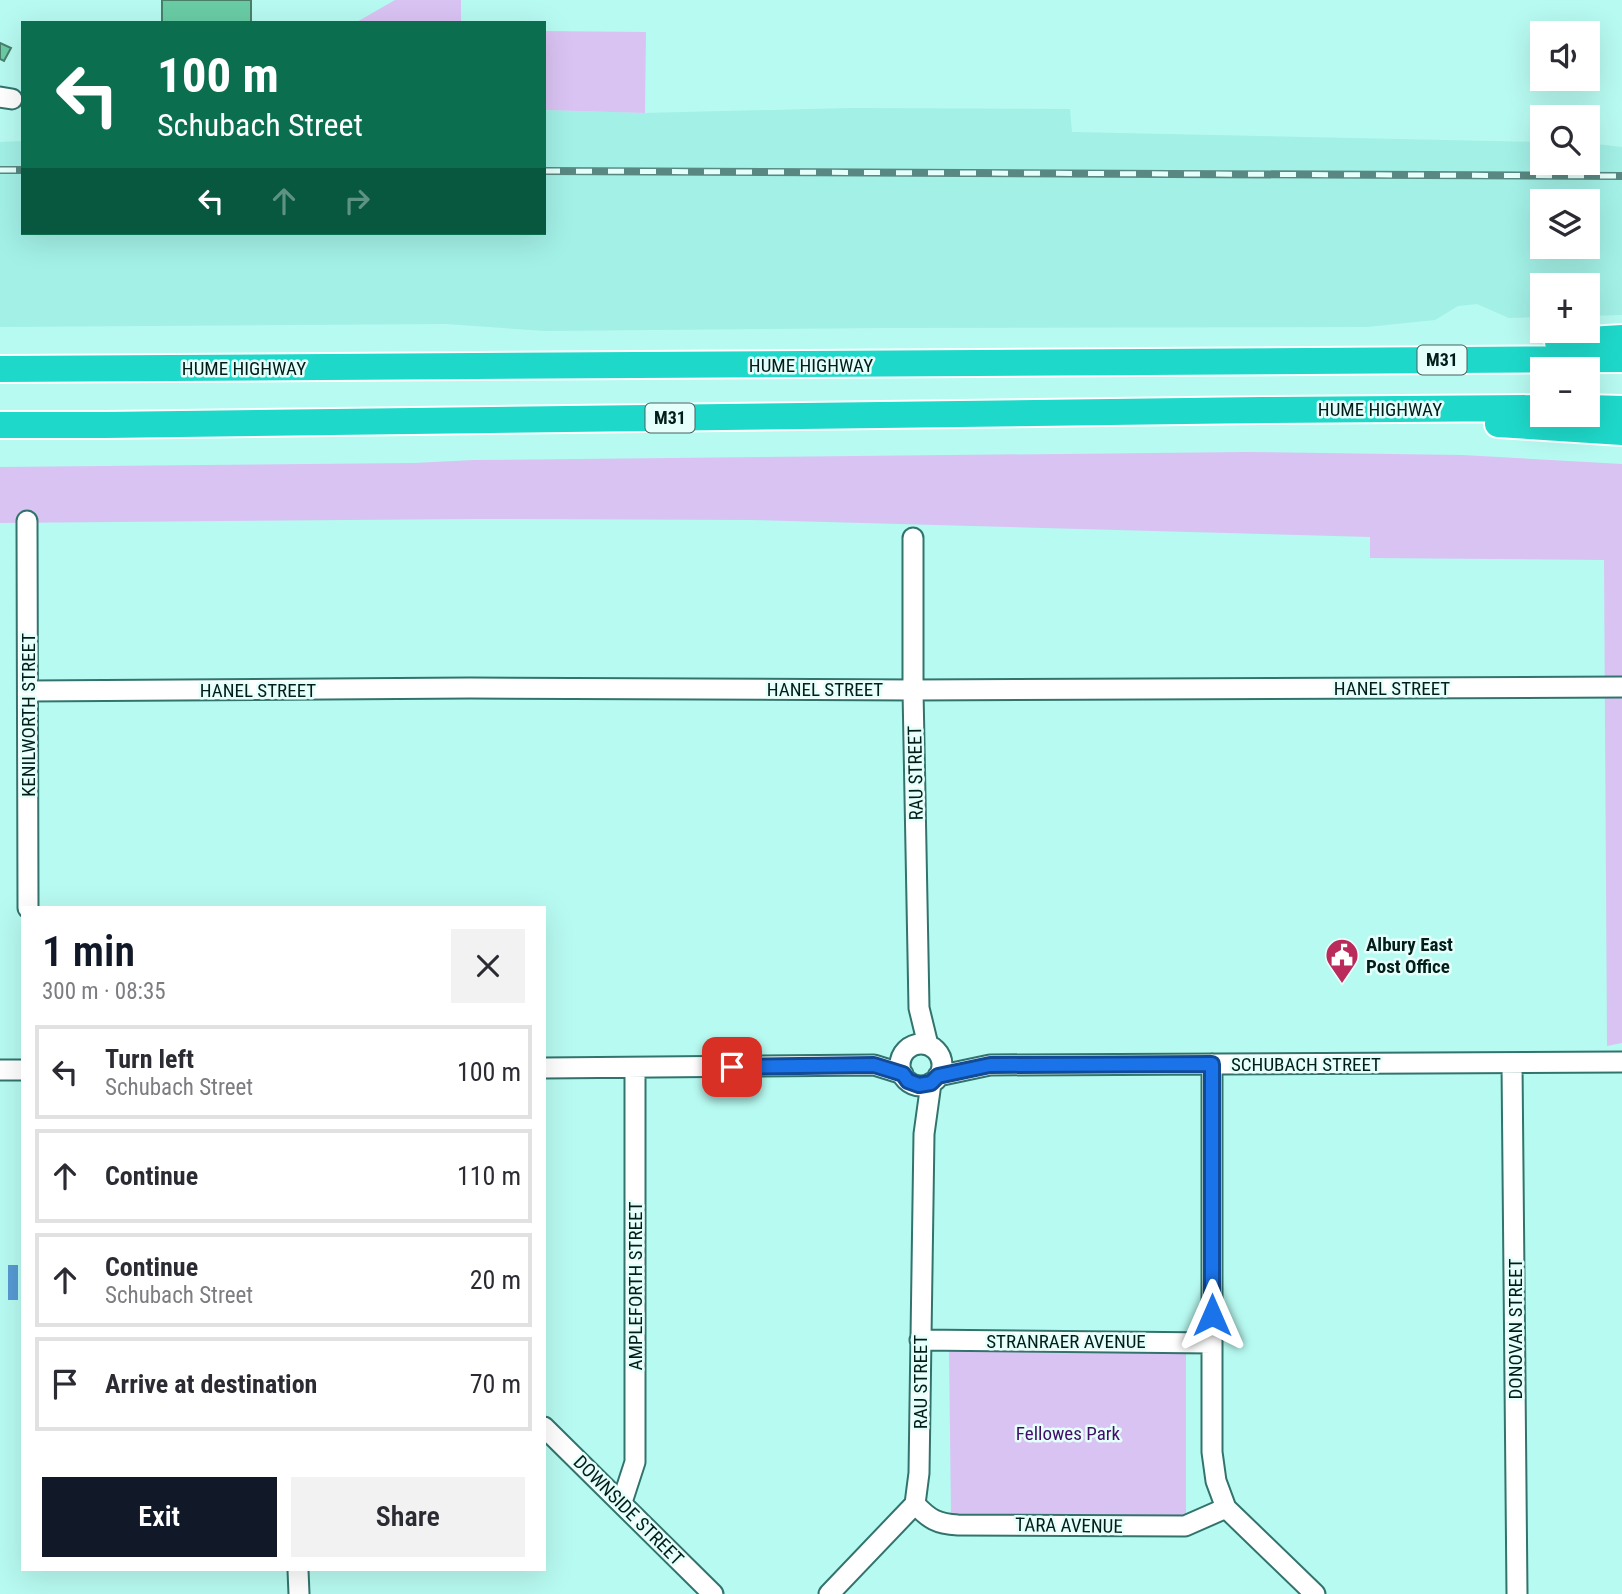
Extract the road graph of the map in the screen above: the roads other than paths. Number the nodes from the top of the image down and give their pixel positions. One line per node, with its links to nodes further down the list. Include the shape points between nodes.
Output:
1 (1622, 338): 3 (highway)
2 (1622, 359): 3 (highway, HUME HIGHWAY / M31)
3 (1263, 362): 4 (highway, HUME HIGHWAY / M31)
4 (0, 369)
5 (1530, 408): 7 (highway, HUME HIGHWAY / M31)
6 (1600, 408): 8 (highway)
7 (1340, 409): 9 (highway, HUME HIGHWAY / M31); 10 (highway)
8 (1622, 409)
9 (0, 425)
10 (1622, 432)
11 (27, 521): 15 (street, KENILWORTH STREET)
12 (913, 538): 14 (street, RAU STREET)
13 (1622, 687): 14 (street, HANEL STREET)
14 (914, 690): 15 (street, HANEL STREET); 17 (street, RAU STREET)
15 (29, 691): 16 (street, KENILWORTH STREET)
16 (28, 906)
17 (920, 1049): 21 (street, SCHUBACH STREET); 22 (street, SCHUBACH STREET); 27 (street, via 900,1065); 27 (street, via 942,1061 942,1068)
18 (1622, 1062): 20 (street, SCHUBACH STREET)
19 (1212, 1064): 20 (street, SCHUBACH STREET); 22 (street, SCHUBACH STREET); 29 (street)
20 (1512, 1064): 39 (street, DONOVAN STREET)
21 (874, 1065): 24 (street, SCHUBACH STREET); 27 (street, SCHUBACH STREET)
22 (990, 1065): 27 (street, SCHUBACH STREET)
23 (546, 1068): 24 (street, SCHUBACH STREET)
24 (635, 1068): 31 (street, AMPLEFORTH STREET, via 635,1462)
25 (0, 1070): 26 (street)
26 (21, 1070)
27 (921, 1079): 28 (street, RAU STREET)
28 (920, 1340): 29 (street, STRANRAER AVENUE); 32 (street, RAU STREET)
29 (1212, 1343): 33 (street, via 1212,1452)
30 (546, 1429): 31 (street, DOWNSIDE STREET)
31 (622, 1503): 36 (street, DOWNSIDE STREET)
32 (915, 1504): 33 (street, TARA AVENUE, via 934,1521 958,1525 1185,1527); 37 (street)
33 (1226, 1508): 38 (street)
34 (298, 1571): 35 (street)
35 (299, 1594)
36 (713, 1594)
37 (829, 1594)
38 (1315, 1594)
39 (1517, 1594)

